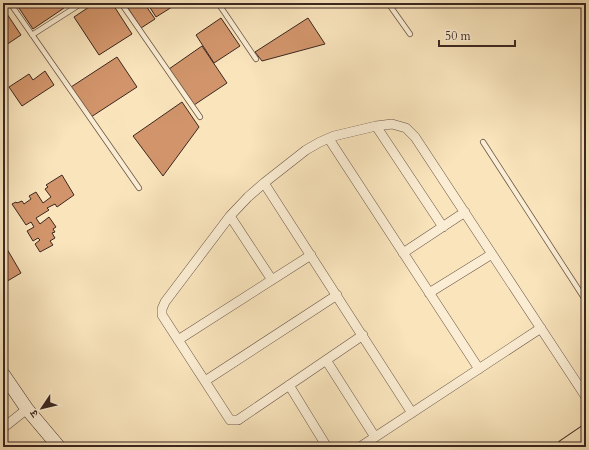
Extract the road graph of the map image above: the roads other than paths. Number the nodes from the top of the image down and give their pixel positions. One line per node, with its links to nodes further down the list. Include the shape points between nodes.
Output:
1 (10, 3): 7 (lane)
2 (82, 3): 7 (lane)
3 (121, 3): 9 (lane)
4 (218, 3): 8 (lane)
5 (388, 3): 6 (lane)
6 (410, 34)
7 (32, 35): 14 (lane)
8 (256, 59)
9 (200, 117)
10 (376, 126): 11 (street); 15 (street, via 392,124 406,128 415,137); 17 (street)
11 (329, 138): 13 (street, via 306,150); 18 (street)
12 (483, 142): 24 (lane)
13 (264, 183): 16 (street); 20 (street)
14 (139, 188)
15 (465, 212): 17 (street); 19 (street)
16 (230, 216): 21 (street); 27 (street, via 162,309 162,315)
17 (443, 227): 18 (street)
18 (403, 253): 22 (street)
19 (492, 254): 22 (street); 25 (street)
20 (311, 255): 21 (street); 23 (street)
21 (272, 280): 27 (street)
22 (429, 293): 29 (street)
23 (337, 295): 26 (street); 31 (street)
24 (586, 301)
25 (541, 328): 29 (street); 34 (street)
26 (363, 335): 28 (street); 36 (street)
27 (178, 340): 31 (street)
28 (326, 360): 32 (street); 39 (street)
29 (479, 369): 36 (street)
30 (3, 374): 35 (main road)
31 (205, 381): 32 (street, via 230,420 238,420)
32 (289, 385): 42 (street)
33 (3, 389): 35 (main road, via 12,402)
34 (586, 397)
35 (24, 411): 37 (street); 40 (main road); 41 (main road)
36 (412, 413): 39 (street)
37 (3, 428)
38 (586, 432): 44 (main road)
39 (375, 437): 43 (street)
40 (47, 447)
41 (59, 447)
42 (327, 447)
43 (360, 447)
44 (564, 447)

